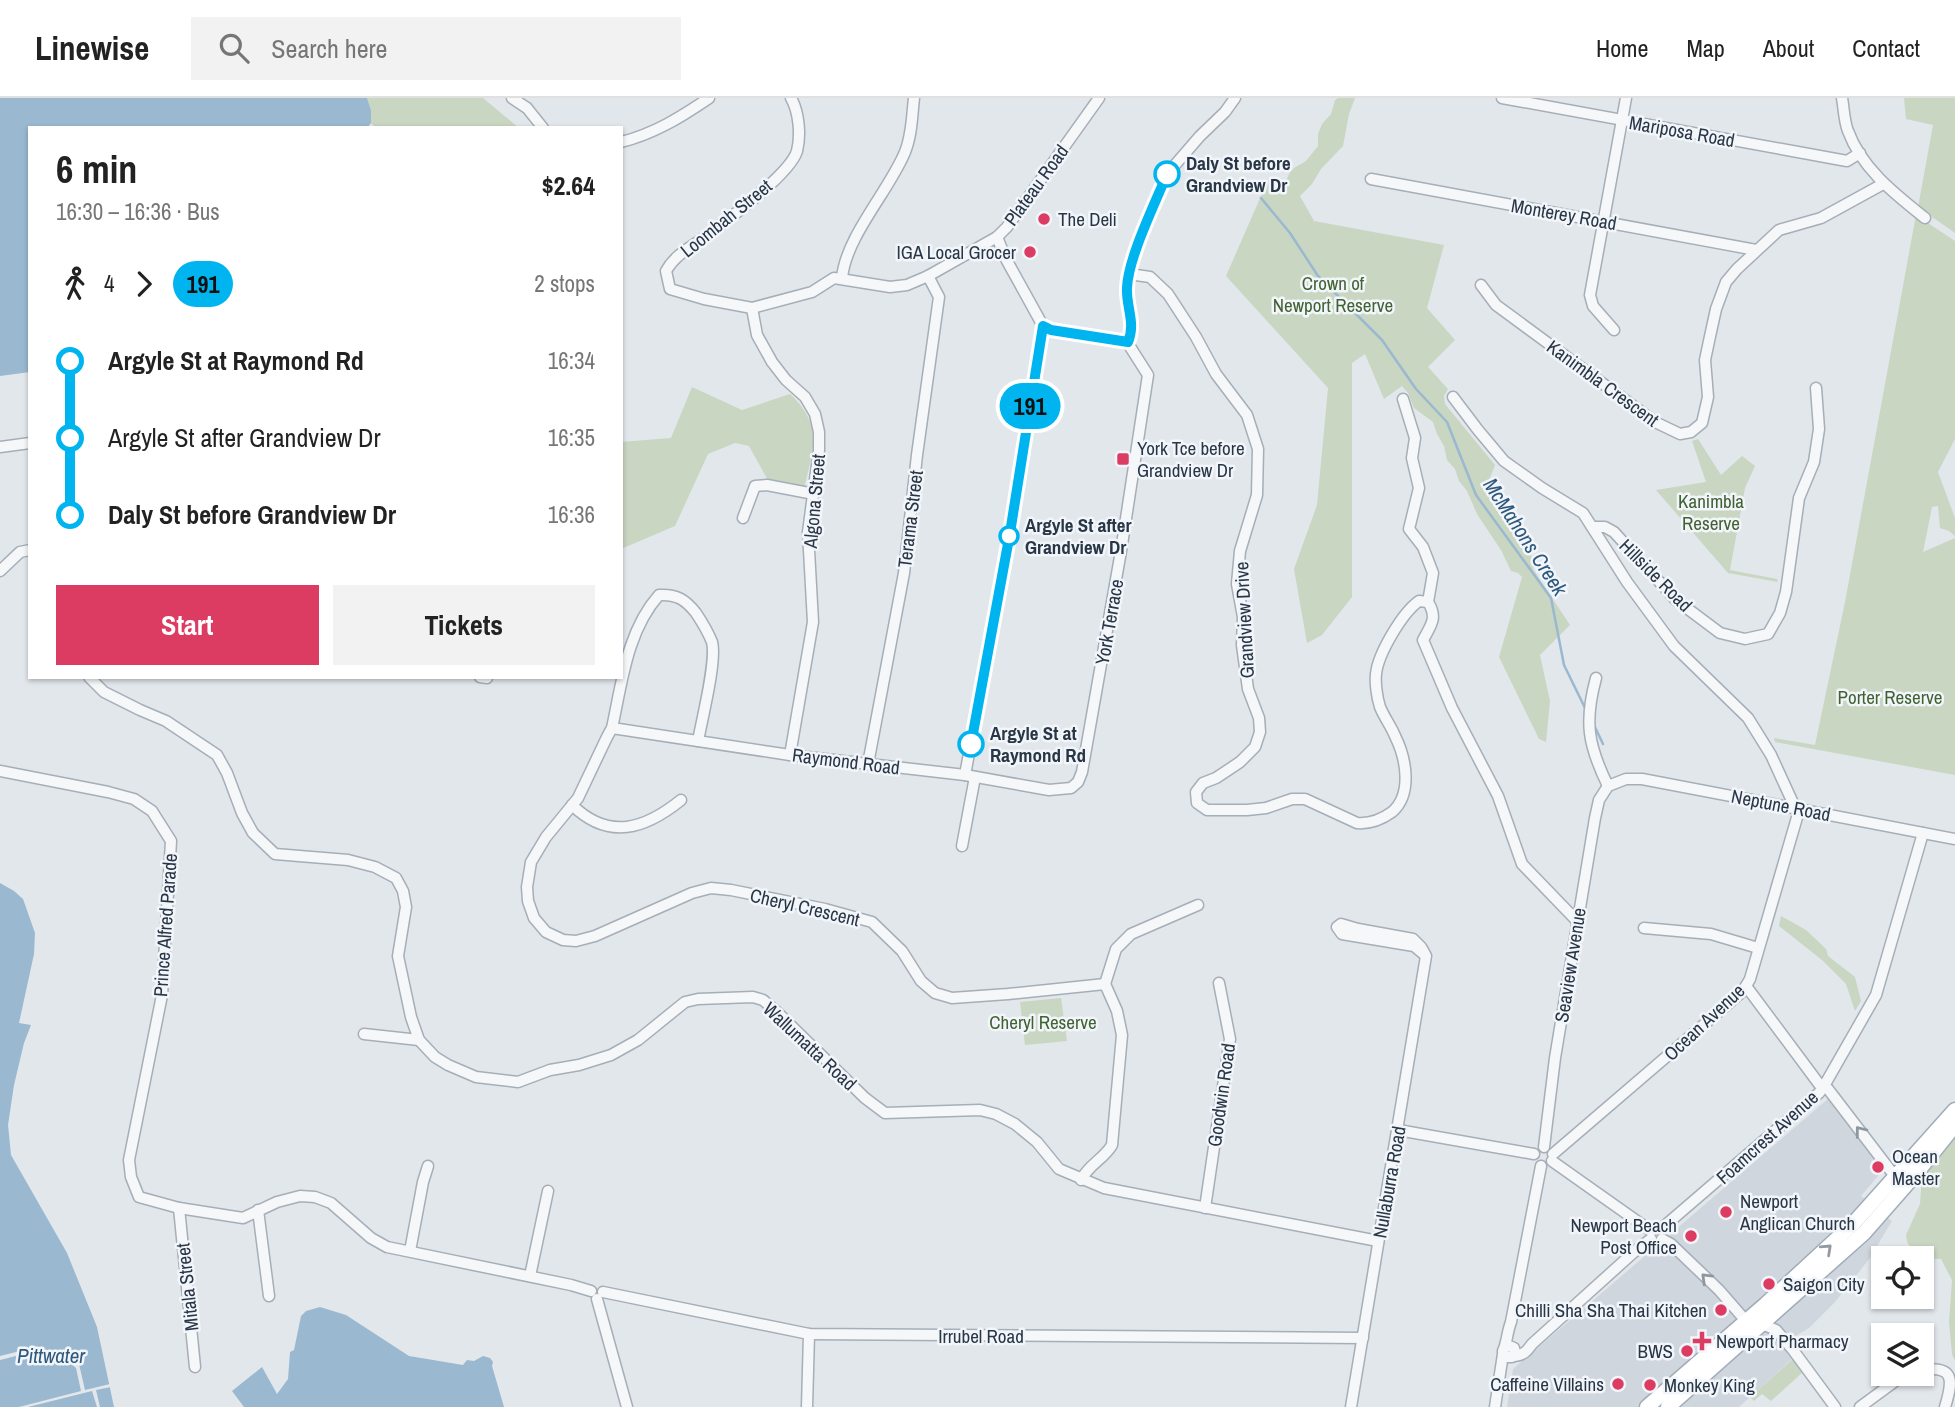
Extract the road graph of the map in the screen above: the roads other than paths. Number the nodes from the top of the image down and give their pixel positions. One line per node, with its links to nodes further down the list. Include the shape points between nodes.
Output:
1 (512, 98): 11 (street)
2 (709, 98): 12 (street, via 648,134)
3 (792, 98): 24 (street, Loombah Street, via 799,116 797,151 790,164 677,256 666,271 670,289)
4 (914, 98): 22 (street, via 906,149 851,249)
5 (1098, 98): 18 (street, Plateau Road)
6 (1235, 98): 20 (street, via 1168,173)
7 (1502, 98): 10 (street, Mariposa Road)
8 (1626, 98): 10 (street)
9 (1842, 98): 13 (street, via 1848,131)
10 (1622, 120): 13 (street, Mariposa Road, via 1847,161); 17 (street)
11 (541, 126)
12 (623, 141)
13 (1860, 153): 15 (street)
14 (1371, 179): 17 (street, Monterey Road)
15 (1883, 184): 16 (street); 19 (street, Kanimbla Crescent, via 1821,218 1779,230)
16 (1925, 218)
17 (1603, 221): 19 (street, Monterey Road); 26 (street, via 1590,295 1593,306)
18 (997, 236): 21 (street, Plateau Road); 25 (street)
19 (1756, 250): 23 (street, Kanimbla Crescent, via 1726,282 1716,309 1705,360 1708,397 1702,423 1680,434 1655,422 1496,305)
20 (1129, 274): 27 (street, via 1126,289 1132,324); 38 (street, Grandview Drive, via 1150,277 1168,294 1216,374 1247,415 1258,449 1257,495 1240,551 1237,584 1248,689 1260,732 1255,747 1240,762 1203,783 1196,792 1197,803 1207,810 1247,810 1305,799 1365,824 1394,810 1402,800 1405,770 1397,739 1380,706 1375,676 1380,654 1410,607)
21 (928, 276): 22 (street, Plateau Road, via 890,287); 46 (street, Terama Street, via 939,297 904,573)
22 (842, 278): 24 (street, Loombah Street, via 830,279 798,297)
23 (1481, 285)
24 (752, 308): 33 (street, Algona Street, via 757,335 772,362 815,414 819,450)
25 (1043, 326): 27 (street); 48 (street)
26 (1614, 330)
27 (1128, 342): 49 (street, York Terrace, via 1149,375)
28 (1816, 388): 35 (street, Hillside Road, via 1819,429 1814,462 1799,498 1782,605 1768,634 1745,639 1720,633 1676,600 1614,532)
29 (1453, 397): 35 (street, via 1504,461 1583,513)
30 (1404, 399): 38 (street, via 1415,438 1412,458 1419,488 1409,529 1423,547 1433,573)
31 (28, 443): 32 (street)
32 (0, 447)
33 (814, 494): 34 (street, via 755,486); 45 (street, Algona Street, via 808,532 813,622)
34 (743, 518)
35 (1592, 527): 53 (street, Hillside Road, via 1674,646 1748,718 1771,755)
36 (28, 550): 37 (street)
37 (0, 571)
38 (1428, 602): 58 (street, via 1434,611 1433,621 1423,640 1498,796 1522,864)
39 (623, 678): 44 (street, Cheryl Crescent, via 646,610 659,596 670,594 687,603 713,646)
40 (1596, 678): 50 (street, via 1590,740)
41 (91, 679): 66 (street, via 104,692 166,721 217,755 253,834 275,854 348,860 396,878 406,907 398,956)
42 (623, 679): 43 (street, Cheryl Crescent)
43 (612, 728): 44 (street, Raymond Road); 52 (street, Cheryl Crescent)
44 (698, 741): 45 (street, Raymond Road)
45 (790, 755): 46 (street, Raymond Road)
46 (868, 764): 48 (street, Raymond Road)
47 (0, 771): 78 (street, Prince Alfred Parade, via 134,799 152,811 171,841 162,995 128,1160)
48 (970, 776): 49 (street, Raymond Road, via 1049,790 1071,788); 56 (street)
49 (1078, 782)
50 (1608, 786): 53 (street, Neptune Road, via 1642,779); 58 (street, Seaview Avenue, via 1595,818)
51 (681, 800): 52 (street, via 647,823 626,829 583,816)
52 (572, 805): 63 (street, Cheryl Crescent, via 531,862 527,887 534,918 546,932 563,940 595,936 710,888 813,906 872,922 902,951 921,981 935,993 952,998)
53 (1794, 808): 54 (street, Neptune Road); 60 (street, Ocean Avenue, via 1798,814)
54 (1923, 832): 55 (street, Neptune Road); 67 (street, Foamcrest Avenue, via 1876,995)
55 (1955, 839)
56 (962, 846)
57 (1198, 905): 63 (street, via 1131,934 1116,949)
58 (1577, 921): 71 (street, Seaview Avenue)
59 (1644, 928): 60 (street, via 1710,934)
60 (1758, 948): 64 (street, Ocean Avenue)
61 (1426, 956): 61 (street, via 1414,946 1342,934 1337,928 1341,924 1413,939); 70 (street, Nullaburra Road)
62 (1219, 983): 80 (street, Goodwin Road, via 1230,1039)
63 (1105, 984): 75 (street, via 1122,1035 1112,1144)
64 (1745, 986): 67 (street); 72 (street, Ocean Avenue)
65 (364, 1034): 66 (street)
66 (419, 1040): 75 (street, Wallumatta Road, via 435,1057 475,1077 518,1082 611,1055 638,1040 685,1002 753,997 777,1012 886,1113 980,1110 996,1114 1037,1142 1059,1170)
67 (1824, 1086): 76 (street, one-way to 67); 82 (street, Foamcrest Avenue)
68 (1955, 1110): 76 (main road)
69 (1955, 1125): 76 (main road)
70 (1398, 1130): 71 (street); 83 (street, Nullaburra Road)
71 (1539, 1150): 72 (street, via 1551,1150); 74 (street, via 1535,1161)
72 (1553, 1157): 74 (street, via 1547,1166); 82 (street)
73 (428, 1166): 84 (street)
74 (1541, 1166): 92 (street, via 1511,1322)
75 (1081, 1180): 80 (street, Wallumatta Road)
76 (1901, 1181): 88 (main road, one-way to 76); 89 (main road, via 1864,1233)
77 (548, 1191): 85 (street)
78 (139, 1197): 79 (street, Irrubel Road)
79 (179, 1208): 81 (street, Irrubel Road, via 243,1218); 93 (street, Mitala Street)
80 (1205, 1208): 83 (street, Wallumatta Road)
81 (258, 1210): 84 (street, Irrubel Road, via 300,1196 315,1197 331,1203 371,1238); 87 (street)
82 (1656, 1235): 88 (street, one-way to 82, via 1671,1244); 92 (street, Foamcrest Avenue, via 1522,1355)
83 (1378, 1241): 91 (street, Nullaburra Road)
84 (410, 1251): 85 (street, Irrubel Road)
85 (530, 1276): 86 (street, Irrubel Road)
86 (597, 1294): 90 (street, Irrubel Road); 96 (street)
87 (269, 1296)
88 (1746, 1321): 100 (main road)
89 (1762, 1324): 101 (main road); 102 (street, via 1776,1330)
90 (808, 1334): 91 (street, Irrubel Road); 97 (street)
91 (1363, 1338): 98 (street, Nullaburra Road)
92 (1510, 1352): 99 (street)
93 (195, 1367)
94 (1934, 1370): 104 (street, via 1946,1372 1951,1380)
95 (1889, 1386): 103 (street)
96 (627, 1407)
97 (807, 1407)
98 (1351, 1407)
99 (1495, 1407)
100 (1647, 1407)
101 (1668, 1407)
102 (1835, 1407)
103 (1860, 1407)
104 (1945, 1407)

